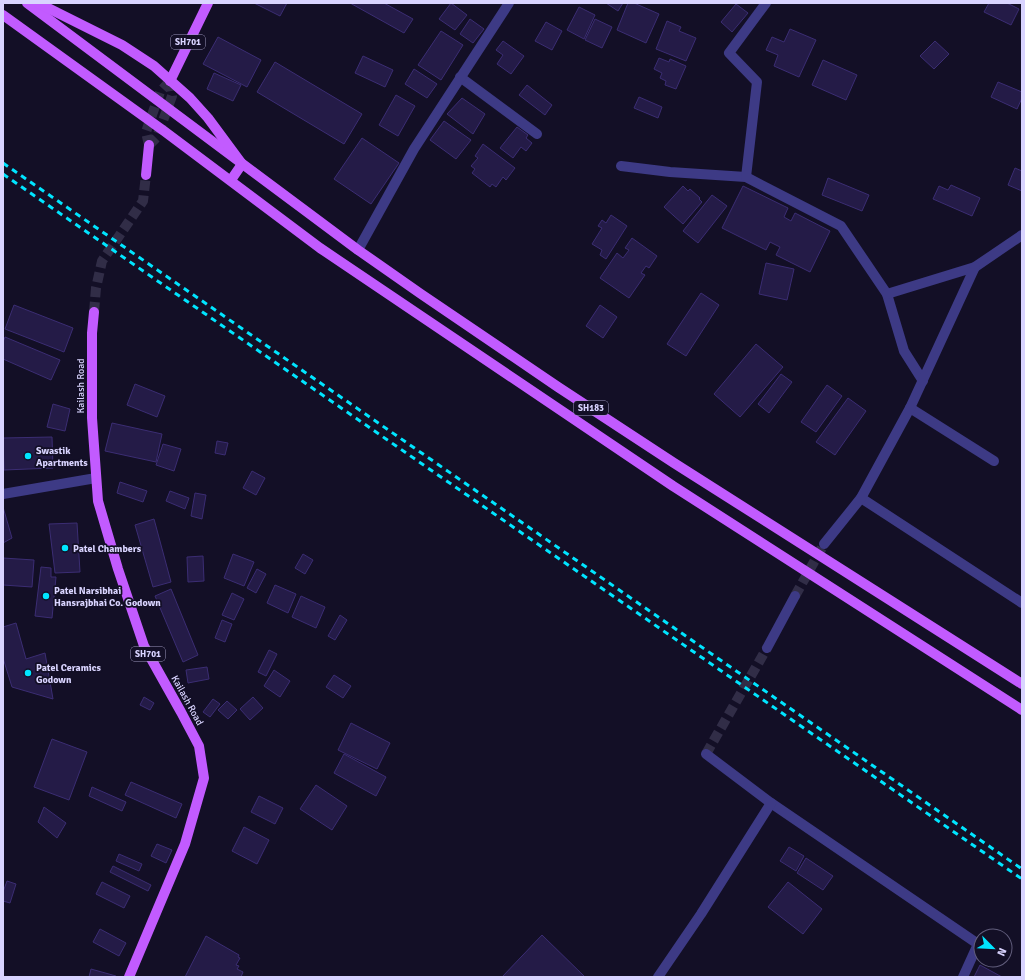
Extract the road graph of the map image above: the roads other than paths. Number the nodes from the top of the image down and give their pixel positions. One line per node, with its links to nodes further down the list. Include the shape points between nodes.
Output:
1 (27, 3): 11 (main road, SH183)
2 (38, 3): 8 (main road, via 122,45)
3 (208, 3): 8 (main road, SH701)
4 (508, 3): 7 (street)
5 (766, 3): 14 (street, via 729,53 756,82)
6 (3, 16): 15 (main road)
7 (460, 77): 9 (street); 17 (street, via 414,149)
8 (170, 80): 11 (main road, via 208,118)
9 (537, 134)
10 (149, 145): 13 (main road)
11 (242, 164): 15 (main road); 17 (main road, SH183)
12 (621, 166): 14 (street)
13 (146, 175)
14 (746, 177): 19 (street, via 841,226)
15 (232, 180): 32 (main road, via 320,248 666,482)
16 (1022, 235): 18 (street)
17 (358, 250): 31 (main road, SH183, via 558,387)
18 (975, 267): 19 (street); 21 (street)
19 (886, 294): 21 (street, via 904,351)
20 (94, 312): 24 (main road, Kailash Road / SH701, via 92,418)
21 (923, 381): 22 (street)
22 (910, 408): 23 (street); 26 (street)
23 (994, 461)
24 (96, 478): 25 (street); 35 (main road, Kailash Road / SH701, via 98,502 144,646 199,746 204,778 185,844)
25 (3, 494)
26 (861, 498): 27 (street); 29 (street)
27 (824, 544)
28 (795, 596): 30 (street)
29 (1022, 603)
30 (767, 648)
31 (1022, 684)
32 (1022, 710)
33 (706, 754): 34 (street)
34 (771, 803): 36 (street); 37 (street, via 978,944)
35 (129, 977)
36 (658, 977)
37 (963, 977)

